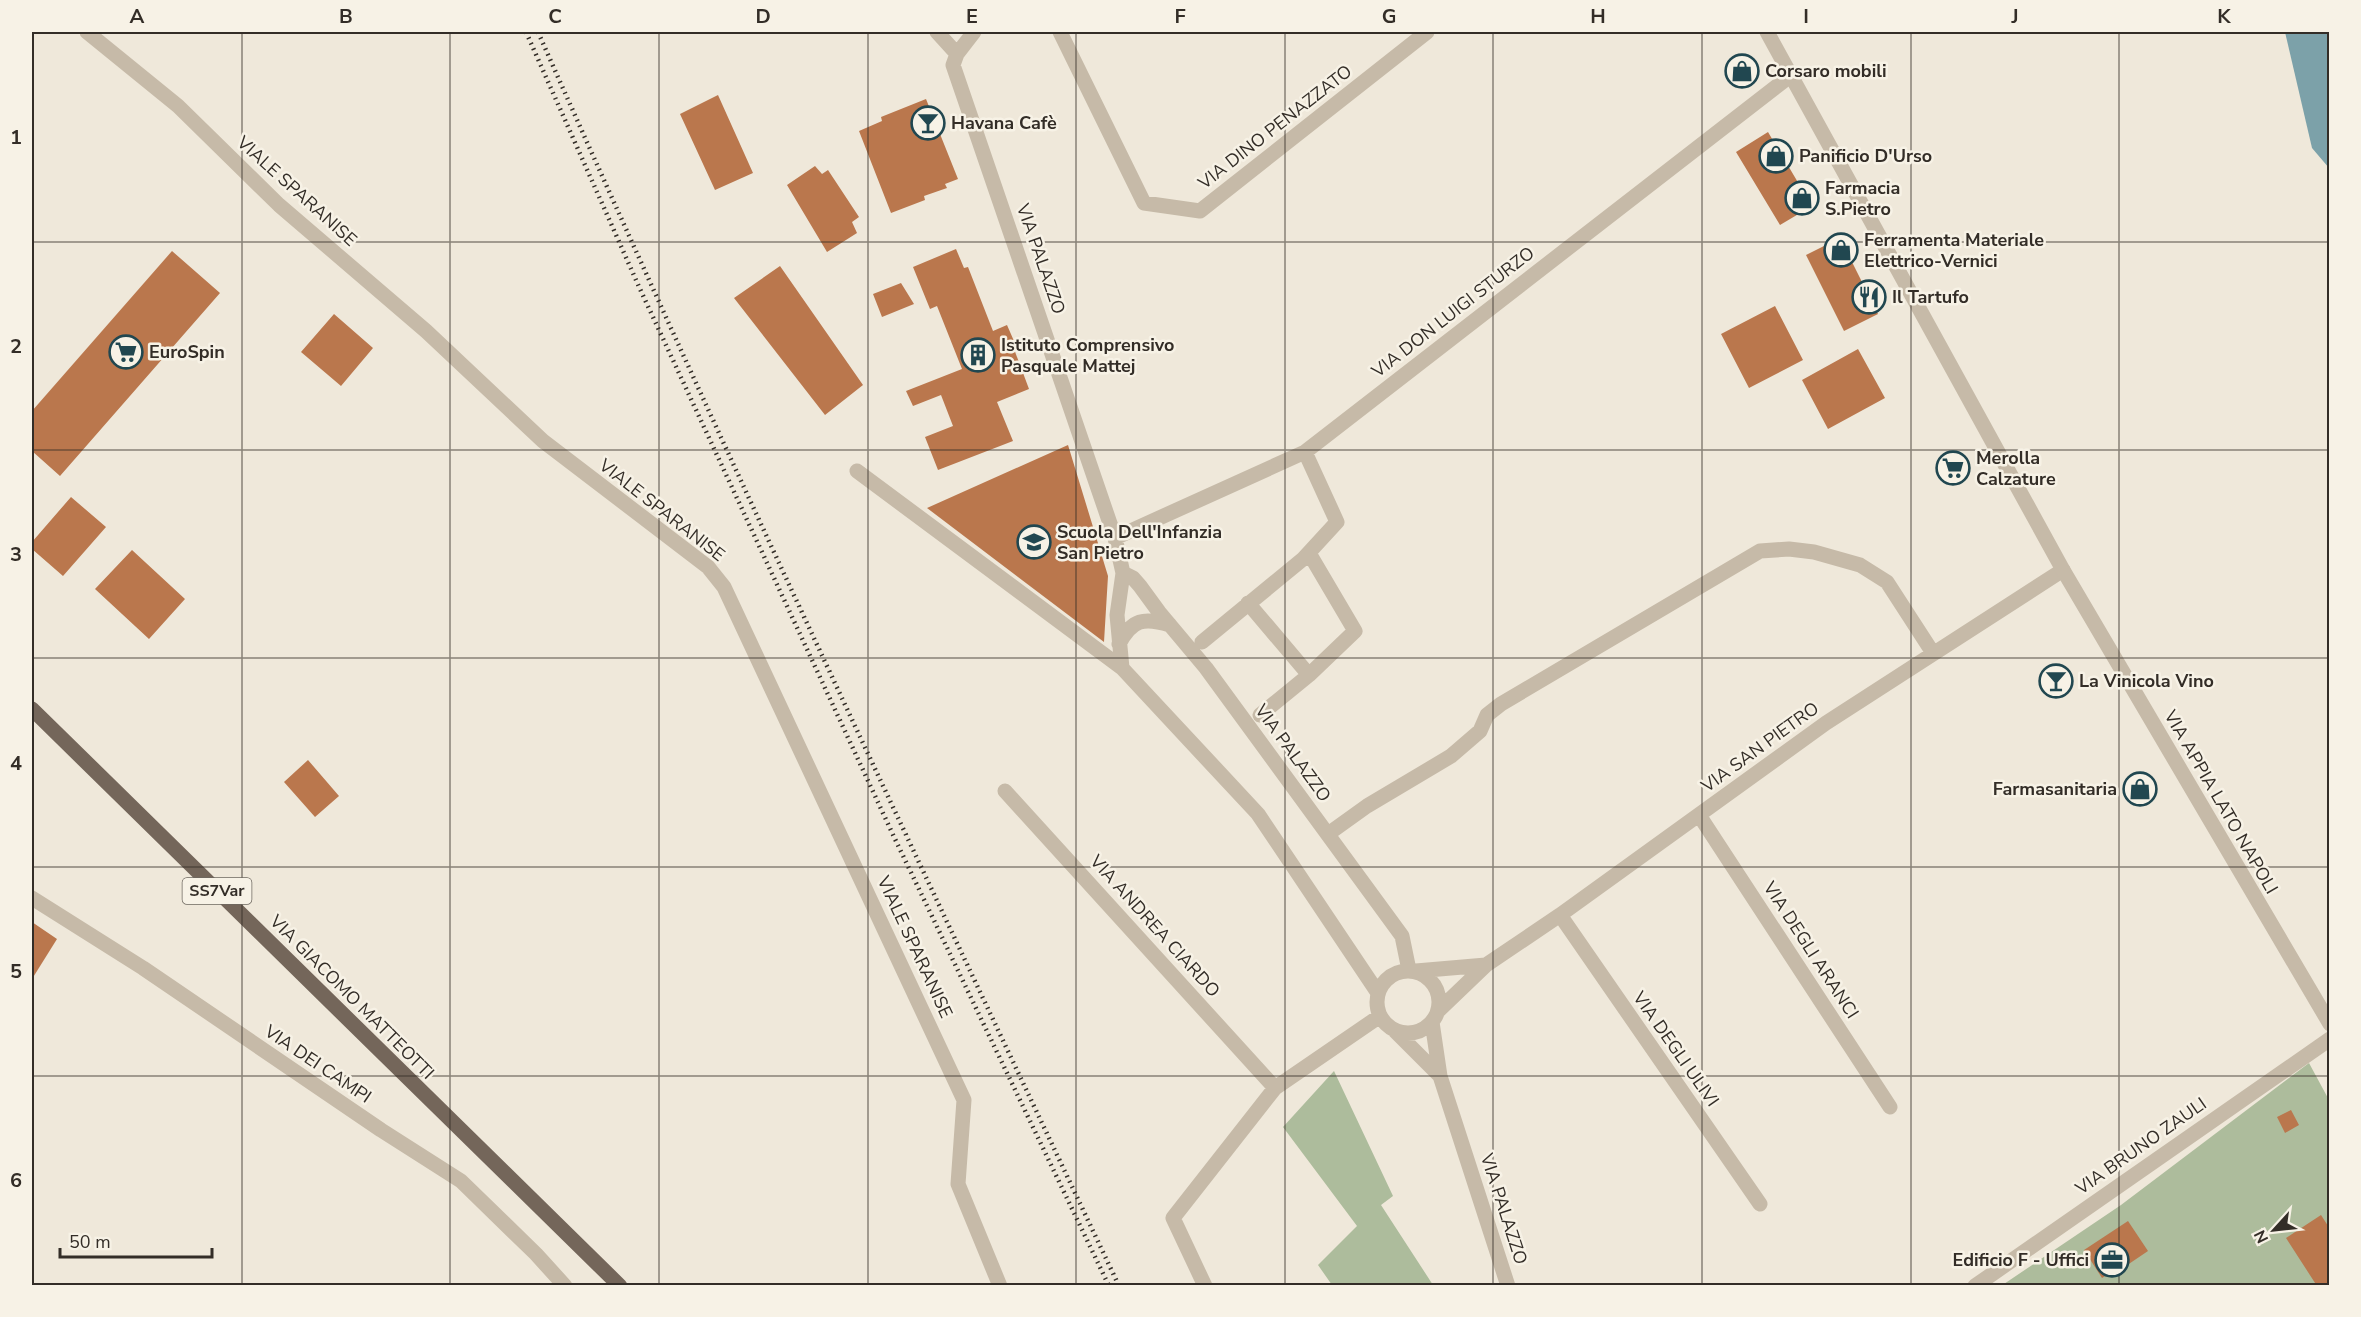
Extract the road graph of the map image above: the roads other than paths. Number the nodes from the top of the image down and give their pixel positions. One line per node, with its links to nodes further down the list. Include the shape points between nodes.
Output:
1 (87, 32): 43 (street, VIALE SPARANISE, via 178,106 279,205 426,331 543,441 708,567 724,587 964,1100 958,1184)
2 (937, 32): 7 (street)
3 (974, 32): 7 (street)
4 (1060, 32): 5 (street, VIA DINO PENAZZATO, via 1144,203 1200,211)
5 (1427, 32)
6 (1767, 32): 8 (street, VIA APPIA LATO NAPOLI)
7 (957, 54): 11 (street, VIA PALAZZO, via 953,65)
8 (1790, 76): 9 (street, VIA DON LUIGI STURZO); 13 (street, VIA APPIA LATO NAPOLI)
9 (1305, 452): 11 (street, VIA DON LUIGI STURZO); 12 (street, via 1337,522)
10 (857, 471): 20 (street)
11 (1115, 537): 14 (street, VIA PALAZZO)
12 (1309, 553): 15 (street); 21 (street, via 1355,631)
13 (2062, 570): 19 (street, VIA SAN PIETRO); 34 (street, VIA APPIA LATO NAPOLI)
14 (1123, 573): 16 (street, VIA PALAZZO, via 1134,578); 18 (street, via 1117,615)
15 (1248, 603): 17 (street); 21 (street)
16 (1170, 626): 18 (street, via 1155,621 1137,623 1125,632); 26 (street, VIA PALAZZO, via 1206,668)
17 (1202, 642)
18 (1119, 644): 20 (street)
19 (1933, 653): 25 (street, VIA SAN PIETRO); 26 (street, via 1887,582 1860,565 1814,552 1760,551 1501,704 1487,715 1480,731 1451,756)
20 (1122, 668): 31 (street, via 1258,814)
21 (1309, 675): 23 (street)
22 (32, 710): 42 (main road, VIA GIACOMO MATTEOTTI / SS7Var)
23 (1260, 715)
24 (1005, 791): 38 (street, VIA ANDREA CIARDO)
25 (1699, 814): 28 (street, VIA SAN PIETRO); 39 (street, VIA DEGLI ARANCI)
26 (1328, 834): 30 (street, VIA PALAZZO, via 1402,936)
27 (32, 898): 41 (street, VIA DEI CAMPI, via 460,1181)
28 (1560, 915): 29 (street, VIA SAN PIETRO); 40 (street, VIA DEGLI ULIVI)
29 (1486, 965): 30 (street, VIA SAN PIETRO); 33 (street, VIA SAN PIETRO)
30 (1412, 971): 31 (street, via 1397,972 1386,979); 33 (street, via 1425,975 1436,987 1439,1001)
31 (1378, 993): 32 (street)
32 (1380, 1016): 35 (street); 38 (street)
33 (1435, 1016): 35 (street, via 1416,1032); 37 (street, VIA PALAZZO)
34 (2330, 1024)
35 (1393, 1029): 37 (street, VIA PALAZZO)
36 (2330, 1039): 46 (street, VIA BRUNO ZAULI)
37 (1440, 1076): 45 (street, VIA PALAZZO)
38 (1275, 1088): 44 (street, via 1173,1218)
39 (1890, 1107)
40 (1760, 1204)
41 (565, 1286)
42 (621, 1286)
43 (1000, 1286)
44 (1205, 1286)
45 (1508, 1286)
46 (1975, 1286)

